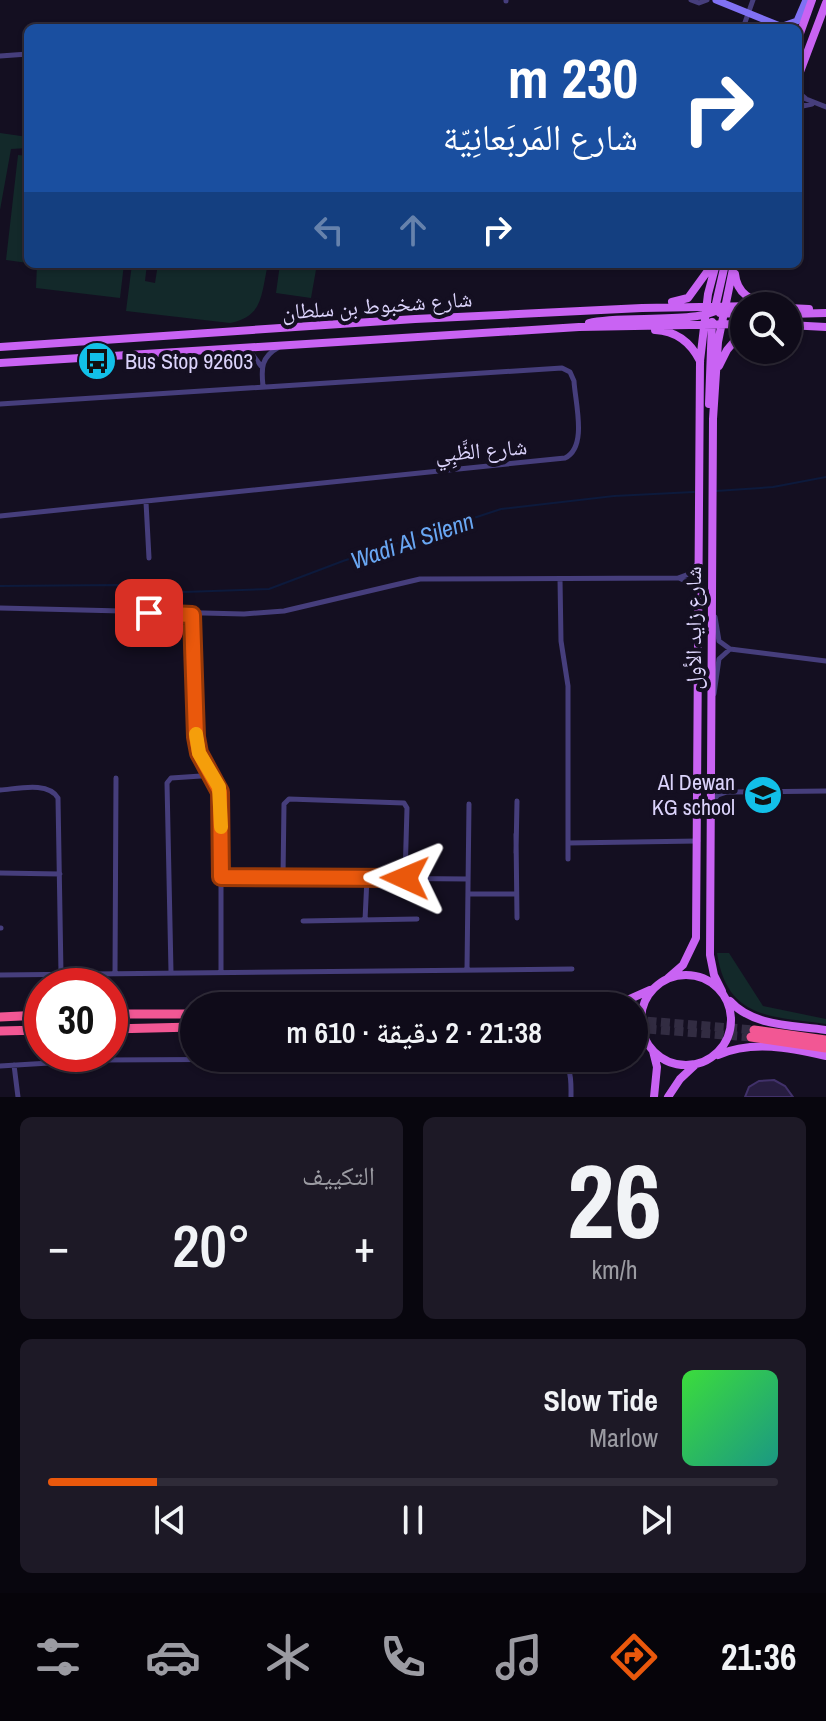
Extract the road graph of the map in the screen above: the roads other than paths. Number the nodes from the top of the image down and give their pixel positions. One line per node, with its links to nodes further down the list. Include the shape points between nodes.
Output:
1 (691, 0): 2 (street)
2 (707, 0)
3 (716, 0): 6 (street)
4 (753, 0): 8 (street)
5 (809, 0): 11 (street); 12 (main road)
6 (729, 2): 8 (street)
7 (826, 3): 15 (main road)
8 (748, 14): 9 (street); 10 (street)
9 (744, 24)
10 (776, 24)
11 (790, 24)
12 (802, 25)
13 (24, 54): 14 (street)
14 (0, 56)
15 (802, 66)
16 (802, 95): 17 (street)
17 (815, 104): 18 (street); 19 (street)
18 (802, 106)
19 (826, 107)
20 (711, 268): 25 (main road, via 685,300)
21 (714, 268): 31 (main road, شارع زايد الأول)
22 (730, 268): 31 (main road, شارع زايد الأول)
23 (732, 268): 24 (main road)
24 (742, 292)
25 (642, 308): 31 (main road, شارع شخبوط بن سلطان); 38 (main road, شارع شخبوط بن سلطان)
26 (802, 309): 27 (main road)
27 (826, 311): 29 (main road)
28 (730, 312): 31 (main road, شارع شخبوط بن سلطان)
29 (802, 313)
30 (730, 314): 31 (main road)
31 (714, 315): 32 (main road, شارع شخبوط بن سلطان); 34 (main road, شارع شخبوط بن سلطان); 40 (main road, شارع زايد الأول); 43 (main road, شارع زايد الأول); 46 (main road, via 709,399)
32 (730, 320)
33 (802, 326): 35 (main road)
34 (579, 327): 36 (main road, شارع شخبوط بن سلطان); 40 (main road, via 669,331 689,344)
35 (826, 327)
36 (279, 346): 39 (main road, شارع شخبوط بن سلطان); 42 (street)
37 (730, 346): 43 (main road)
38 (0, 347)
39 (239, 349): 41 (main road, شارع شخبوط بن سلطان); 42 (street)
40 (700, 361): 50 (main road, شارع زايد الأول)
41 (0, 363)
42 (261, 366): 44 (street)
43 (716, 374): 46 (main road, شارع زايد الأول)
44 (263, 386): 45 (street, شارع الظَّبِي); 47 (street, شارع الظَّبِي, via 562,368 574,381 577,447 565,458)
45 (0, 404)
46 (713, 419): 55 (main road, شارع زايد الأول)
47 (146, 502): 48 (street, شارع الظَّبِي); 49 (street)
48 (0, 516)
49 (149, 558)
50 (698, 561): 51 (street); 53 (main road, شارع زايد الأول)
51 (678, 578): 52 (street); 53 (street, via 690,583)
52 (560, 579): 56 (street, via 411,580 284,611); 70 (street, via 568,686)
53 (698, 597): 69 (main road, شارع زايد الأول)
54 (0, 608): 56 (street)
55 (712, 608): 57 (street, via 719,641); 59 (main road, شارع زايد الأول)
56 (192, 615): 74 (street, via 196,737 220,792)
57 (730, 649): 58 (street); 59 (street, via 719,659)
58 (826, 661)
59 (711, 701): 60 (main road, شارع زايد الأول)
60 (711, 769): 65 (street); 67 (main road, شارع زايد الأول)
61 (201, 776): 90 (street, via 171,778 167,783)
62 (116, 778): 86 (street)
63 (0, 790): 73 (street, via 45,788 55,793)
64 (826, 791): 65 (street)
65 (727, 792): 67 (street)
66 (517, 801): 80 (street)
67 (711, 803): 97 (main road, شارع زايد الأول, via 710,955)
68 (469, 804): 78 (street)
69 (698, 841): 70 (street); 94 (main road, شارع زايد الأول, via 696,938 689,957)
70 (568, 843): 71 (street)
71 (568, 859)
72 (0, 873): 73 (street)
73 (60, 874): 85 (street)
74 (221, 877): 75 (street); 89 (street)
75 (283, 877): 76 (street); 77 (street, via 284,804 289,799 404,803)
76 (367, 878): 77 (street); 83 (street)
77 (405, 878): 78 (street)
78 (468, 879): 79 (street)
79 (469, 894): 80 (street); 87 (street)
80 (516, 894): 81 (street)
81 (517, 918)
82 (417, 919): 83 (street)
83 (365, 920): 84 (street)
84 (303, 921)
85 (61, 968)
86 (115, 968)
87 (467, 969): 88 (street); 89 (street)
88 (572, 969)
89 (221, 971): 90 (street)
90 (171, 972): 91 (street)
91 (128, 973)
92 (0, 975): 93 (street)
93 (24, 975)
94 (668, 978): 95 (main road); 97 (main road, via 697,976)
95 (654, 987): 96 (main road); 110 (main road, via 641,1013 642,1031)
96 (643, 992)
97 (723, 993): 105 (main road, via 756,1019); 111 (main road, via 732,1025)
98 (128, 1014): 99 (highway)
99 (180, 1014)
100 (24, 1016): 101 (highway)
101 (0, 1017)
102 (180, 1027): 103 (highway)
103 (128, 1029)
104 (24, 1030): 106 (highway)
105 (826, 1030)
106 (0, 1031)
107 (826, 1040): 109 (highway, via 752,1034)
108 (648, 1046): 110 (main road)
109 (826, 1048)
110 (652, 1049): 114 (main road, via 673,1063); 120 (main road, via 657,1067)
111 (713, 1056): 112 (main road, via 761,1045); 114 (main road)
112 (826, 1056)
113 (180, 1060): 115 (street)
114 (696, 1064): 121 (main road)
115 (14, 1065): 116 (street); 118 (street)
116 (0, 1066)
117 (570, 1072): 119 (street)
118 (18, 1097)
119 (571, 1097)
120 (654, 1097)
121 (668, 1097)

